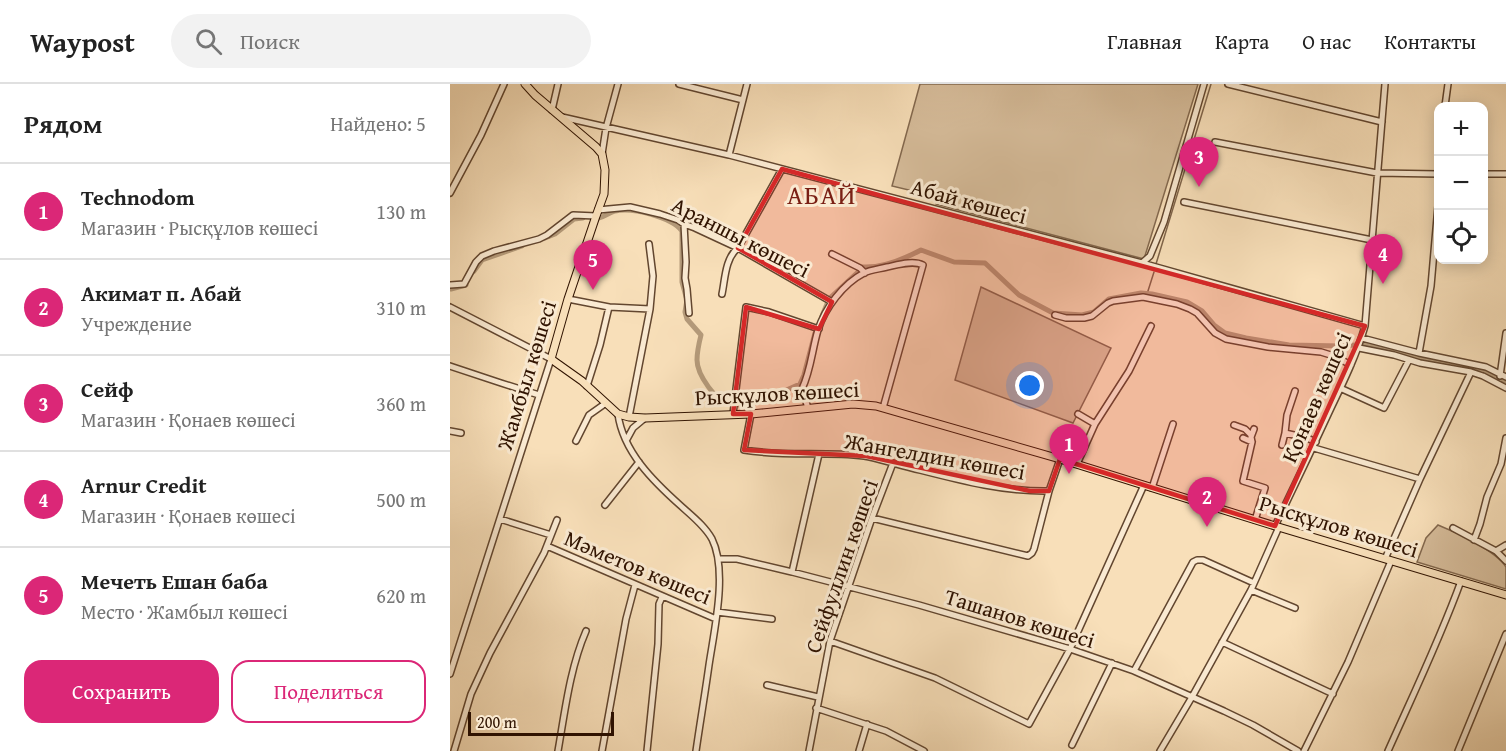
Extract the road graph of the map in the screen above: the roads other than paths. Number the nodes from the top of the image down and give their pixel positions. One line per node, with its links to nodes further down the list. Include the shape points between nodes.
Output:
1 (504, 84): 25 (street)
2 (525, 84): 13 (main road)
3 (558, 84): 13 (street)
4 (618, 84): 16 (street, Жамбыл көшесі)
5 (679, 84): 11 (street)
6 (747, 84): 11 (street)
7 (1204, 84): 34 (street, via 1164,222 1150,256)
8 (1228, 84): 15 (street)
9 (1385, 84): 15 (street, Қонаев көшесі)
10 (1448, 84): 12 (street)
11 (743, 100): 19 (street)
12 (1446, 102)
13 (552, 110): 14 (main road)
14 (562, 117): 16 (street, Абай көшесі); 18 (main road)
15 (1382, 122): 21 (street, Қонаев көшесі)
16 (606, 128): 18 (street, Жамбыл көшесі); 19 (street, Абай көшесі)
17 (1215, 142): 21 (street)
18 (602, 154): 28 (main road, Жамбыл көшесі, via 605,189)
19 (729, 155): 20 (street, Абай көшесі)
20 (782, 169): 32 (street); 34 (street, Абай көшесі)
21 (1377, 173): 22 (street); 30 (street, Қонаев көшесі)
22 (1434, 174)
23 (1488, 174): 24 (street)
24 (1506, 174)
25 (450, 192)
26 (1184, 202): 30 (street)
27 (1438, 210): 51 (street, via 1431,286)
28 (597, 214): 29 (street, Араншы көшесі, via 636,208); 36 (street, Араншы көшесі, via 573,215 539,239 482,256 464,284); 38 (main road, Жамбыл көшесі)
29 (684, 224): 32 (street, Араншы көшесі); 43 (street)
30 (1372, 240): 46 (street, Қонаев көшесі)
31 (649, 244): 42 (street, via 653,276)
32 (738, 248): 37 (street, via 729,260); 39 (street, Араншы көшесі)
33 (832, 254): 35 (street)
34 (1142, 263): 46 (street, Абай көшесі)
35 (865, 273): 39 (street); 66 (street, via 918,262 923,265)
36 (450, 285)
37 (722, 294)
38 (568, 299): 41 (street); 52 (main road, Жамбыл көшесі)
39 (832, 302): 47 (street)
40 (450, 307): 52 (street, Рысқұлов көшесі)
41 (609, 307): 42 (street); 59 (street)
42 (650, 309): 71 (street)
43 (689, 313)
44 (1055, 315): 54 (street, via 1084,318 1113,301 1143,297 1190,309 1227,339 1321,352)
45 (1151, 326): 73 (street, via 1129,371)
46 (1365, 326): 49 (street, Қонаев көшесі)
47 (819, 328): 65 (street, via 802,389); 68 (street, via 746,307)
48 (1506, 333): 57 (street)
49 (1362, 338): 50 (street, Қонаев көшесі); 51 (street)
50 (1359, 348): 53 (street); 54 (street, Қонаев көшесі)
51 (1419, 353): 57 (street, via 1486,367)
52 (551, 359): 59 (main road, Рысқұлов көшесі); 63 (street, Жамбыл көшесі)
53 (1409, 360): 56 (street); 60 (street, via 1384,408)
54 (1351, 365): 60 (street, Қонаев көшесі)
55 (450, 366): 63 (street)
56 (1471, 372): 58 (street); 92 (street)
57 (1504, 376): 58 (street)
58 (1497, 383): 61 (street)
59 (587, 386): 64 (main road, Рысқұлов көшесі)
60 (1341, 387): 86 (street, Қонаев көшесі)
61 (1506, 388)
62 (1295, 391): 79 (street)
63 (539, 395): 98 (street, Жамбыл көшесі)
64 (606, 403): 67 (main road, Рысқұлов көшесі); 84 (street, via 589,415)
65 (808, 408): 66 (main road, Рысқұлов көшесі, via 853,404); 69 (main road, Рысқұлов көшесі)
66 (883, 408): 88 (main road, Рысқұлов көшесі)
67 (618, 414): 71 (main road, Рысқұлов көшесі); 82 (street)
68 (733, 414): 69 (main road, Рысқұлов көшесі); 72 (main road, Рысқұлов көшесі)
69 (751, 414): 87 (street, Жангелдин көшесі, via 744,450)
70 (1078, 414): 73 (street)
71 (628, 417): 72 (main road, Рысқұлов көшесі)
72 (645, 418): 82 (street)
73 (1095, 424): 91 (street)
74 (1173, 424): 94 (street)
75 (1234, 426): 83 (street, via 1249,431)
76 (1254, 429): 83 (street)
77 (450, 431): 78 (street)
78 (461, 433)
79 (1285, 433): 85 (street); 86 (street, via 1307,438)
80 (1243, 438): 83 (street)
81 (1506, 438): 104 (street, via 1501,464)
82 (627, 439): 89 (street)
83 (1252, 439): 100 (street, via 1243,481 1265,488)
84 (576, 441)
85 (1282, 445)
86 (1315, 445): 92 (street); 101 (street, Қонаев көшесі)
87 (819, 454): 90 (street, Жангелдин көшесі, via 866,456); 111 (street)
88 (1060, 459): 91 (main road, Рысқұлов көшесі); 95 (street, Жангелдин көшесі)
89 (639, 462): 96 (street); 108 (street, via 704,528)
90 (893, 464): 95 (street, Жангелдин көшесі, via 1011,490); 97 (street, Сейфуллин көшесі)
91 (1077, 464): 93 (main road, Рысқұлов көшесі)
92 (1420, 479): 109 (street)
93 (1144, 485): 94 (main road, Рысқұлов көшесі); 126 (street)
94 (1152, 488): 100 (main road, Рысқұлов көшесі)
95 (1049, 491): 97 (street, Жангелдин көшесі, via 1034,549 1028,556)
96 (605, 505)
97 (872, 518): 115 (street, Сейфуллин көшесі)
98 (500, 519): 103 (street); 129 (street, Жамбыл көшесі)
99 (557, 520): 103 (street, Мәметов көшесі)
100 (1255, 520): 101 (main road, Рысқұлов көшесі)
101 (1277, 526): 109 (main road, Рысқұлов көшесі); 113 (street, Қонаев көшесі)
102 (1453, 528): 104 (street)
103 (551, 535): 106 (street, Мәметов көшесі)
104 (1474, 540): 107 (street)
105 (1506, 545): 107 (street)
106 (547, 546): 114 (street, Мәметов көшесі); 139 (street, Мәметов көшесі, via 471,694)
107 (1496, 551): 110 (street)
108 (718, 559): 111 (street, Ташанов көшесі, via 736,559); 120 (street)
109 (1388, 560): 112 (main road, Рысқұлов көшесі); 131 (street, via 1359,639)
110 (1506, 561)
111 (792, 572): 115 (street, Ташанов көшесі)
112 (1461, 581): 117 (main road, Рысқұлов көшесі); 138 (street)
113 (1254, 583): 116 (street, Қонаев көшесі); 128 (street, via 1203,560 1193,562)
114 (635, 585): 118 (street, Мәметов көшесі); 141 (street)
115 (849, 586): 124 (street, Сейфуллин көшесі); 126 (street, Ташанов көшесі)
116 (1251, 590): 119 (street); 125 (street, Қонаев көшесі)
117 (1506, 595)
118 (662, 597): 120 (street, Мәметов көшесі); 142 (street)
119 (1295, 608)
120 (716, 616): 121 (street, Мәметов көшесі); 143 (street)
121 (772, 619)
122 (586, 631): 140 (street, via 573,672)
123 (1506, 634): 150 (street)
124 (830, 641): 126 (street, via 935,678 1029,724); 132 (street, Сейфуллин көшесі)
125 (1222, 642): 131 (street); 133 (street, Қонаев көшесі)
126 (1071, 649): 127 (street, Ташанов көшесі)
127 (1112, 663): 128 (street, Ташанов көшесі); 137 (street)
128 (1134, 671): 133 (street, Ташанов көшесі)
129 (450, 674)
130 (767, 685): 132 (street)
131 (1333, 694): 149 (street)
132 (818, 697): 134 (street, Сейфуллин көшесі)
133 (1192, 697): 147 (street, Қонаев көшесі); 148 (street, Ташанов көшесі)
134 (816, 708): 135 (street); 144 (street, Сейфуллин көшесі)
135 (867, 724): 145 (street); 146 (street)
136 (1383, 742): 138 (street)
137 (1072, 745)
138 (1389, 748)
139 (454, 751)
140 (558, 751)
141 (602, 751)
142 (647, 751)
143 (696, 751)
144 (808, 751)
145 (859, 751)
146 (924, 751)
147 (1160, 751)
148 (1298, 751)
149 (1305, 751)
150 (1458, 751)

